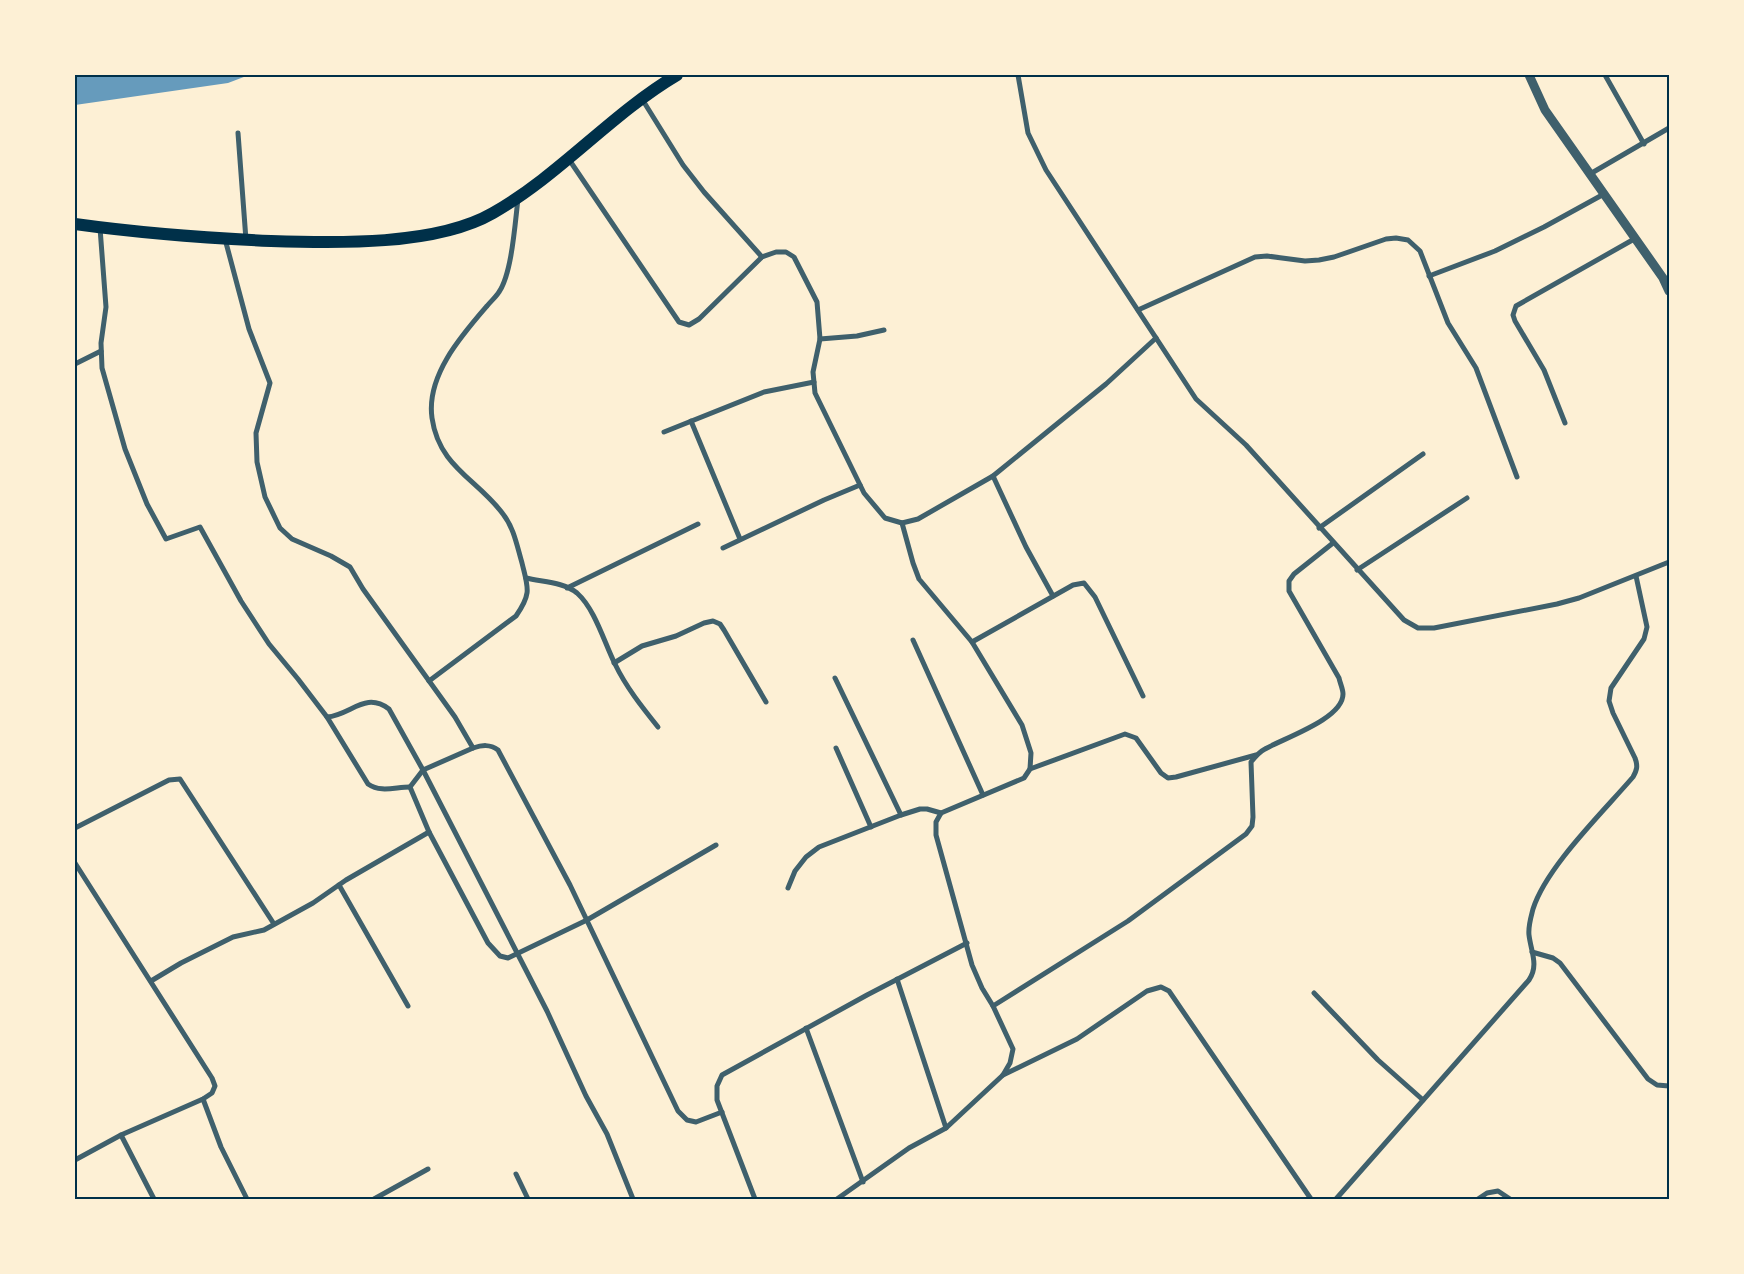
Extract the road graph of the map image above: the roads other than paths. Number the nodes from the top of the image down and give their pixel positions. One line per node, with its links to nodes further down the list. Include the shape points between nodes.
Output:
1 (677, 75): 5 (main road)
2 (1018, 75): 21 (street, via 1028,133 1046,170)
3 (1528, 75): 10 (street, via 1545,110)
4 (1605, 75): 8 (street)
5 (642, 98): 9 (main road); 18 (street, via 683,165)
6 (1669, 128): 8 (street)
7 (238, 133): 17 (street)
8 (1644, 144): 10 (street)
9 (568, 158): 12 (main road); 18 (street, via 679,322 689,325 699,319)
10 (1590, 174): 11 (street)
11 (1604, 194): 16 (street); 19 (street, via 1495,251)
12 (518, 199): 17 (main road, via 470,224 420,236 342,242); 45 (street, via 508,270 500,291 445,360 433,389 432,418 439,444 452,464 504,514 513,531)
13 (75, 224): 14 (main road)
14 (100, 228): 15 (main road); 25 (street, via 106,307)
15 (224, 238): 17 (main road); 52 (street, via 249,329 270,383 256,433 257,462 265,497 280,528 292,540 350,567)
16 (1636, 238): 20 (street); 29 (street, via 1516,306 1513,315 1544,370)
17 (246, 240)
18 (762, 257): 24 (street, via 776,252 786,252 794,257 817,302)
19 (1430, 276): 21 (street, via 1420,251 1408,240 1386,239 1334,258 1305,261 1255,257); 33 (street, via 1448,323 1476,368)
20 (1669, 291)
21 (1138, 310): 23 (street)
22 (884, 330): 24 (street)
23 (1156, 338): 32 (street, via 1106,384); 38 (street, via 1196,400 1246,445)
24 (820, 339): 27 (street)
25 (101, 351): 26 (street); 55 (street, via 102,368 125,449 147,504 166,539 200,527 269,644)
26 (75, 364)
27 (814, 382): 28 (street, via 764,392); 34 (street, via 824,414)
28 (691, 420): 30 (street); 39 (street)
29 (1565, 423)
30 (664, 432)
31 (1423, 454): 38 (street)
32 (993, 476): 36 (street, via 918,519); 47 (street)
33 (1517, 477)
34 (860, 485): 36 (street, via 885,518); 39 (street)
35 (1467, 498): 43 (street)
36 (902, 523): 49 (street, via 919,579)
37 (698, 524): 46 (street)
38 (1319, 528): 40 (street)
39 (740, 540): 41 (street)
40 (1333, 543): 43 (street); 59 (street, via 1294,574 1289,581 1289,591 1339,678 1343,694 1340,704 1331,714)
41 (723, 548)
42 (1669, 562): 44 (street)
43 (1357, 570): 44 (street, via 1404,620 1418,628 1434,628 1557,604)
44 (1636, 576): 76 (street, via 1646,633 1611,688 1609,701 1635,758 1636,771 1568,852 1542,890 1530,919)
45 (526, 578): 46 (street); 52 (street, via 526,601 516,616)
46 (567, 588): 50 (street, via 576,592 588,605)
47 (1053, 596): 49 (street); 53 (street, via 1084,583 1095,597)
48 (913, 640): 63 (street)
49 (972, 642): 60 (street, via 1022,725 1031,753)
50 (614, 663): 54 (street, via 642,646 713,621 724,630); 56 (street)
51 (834, 678): 65 (street)
52 (429, 681): 57 (street)
53 (1143, 696)
54 (766, 702)
55 (327, 717): 61 (street, via 336,717 364,702 380,703 389,709); 62 (street, via 368,784 385,790)
56 (658, 728)
57 (473, 748): 61 (street); 73 (street, via 492,746 498,750)
58 (836, 748): 66 (street)
59 (1257, 755): 60 (street, via 1168,778 1136,738 1125,734); 82 (street, via 1251,762 1253,817 1252,826 1246,834 1128,921)
60 (1030, 769): 63 (street, via 1024,778)
61 (423, 770): 62 (street); 77 (street)
62 (410, 787): 68 (street)
63 (984, 795): 64 (street)
64 (941, 813): 65 (street, via 920,809); 75 (street, via 936,822 936,834)
65 (900, 815): 66 (street)
66 (870, 826): 72 (street, via 819,847 795,871)
67 (75, 828): 74 (street, via 169,780 180,779)
68 (429, 832): 71 (street); 77 (street, via 488,942 500,956)
69 (716, 845): 73 (street)
70 (75, 863): 79 (street)
71 (339, 885): 74 (street, via 314,903); 81 (street)
72 (788, 888)
73 (587, 920): 77 (street); 88 (street, via 678,1111 687,1120 696,1122)
74 (274, 924): 79 (street, via 264,930 233,937)
75 (967, 943): 78 (street); 82 (street, via 972,965)
76 (1532, 952): 85 (street, via 1560,962 1648,1079 1657,1085); 87 (street, via 1534,970 1529,980)
77 (518, 955): 99 (street, via 607,1134)
78 (897, 979): 83 (street); 89 (street)
79 (151, 981): 86 (street, via 216,1086)
80 (1314, 993): 87 (street, via 1378,1060)
81 (408, 1006)
82 (993, 1006): 84 (street, via 1013,1049 1010,1063)
83 (806, 1028): 88 (street, via 722,1075 717,1086); 94 (street)
84 (1002, 1075): 89 (street); 102 (street, via 1077,1039 1147,991 1160,987 1169,991)
85 (1669, 1086)
86 (203, 1099): 90 (street); 96 (street, via 221,1148)
87 (1423, 1100): 103 (street)
88 (722, 1112): 100 (street)
89 (946, 1128): 94 (street, via 909,1148)
90 (121, 1134): 91 (street); 95 (street)
91 (75, 1160)
92 (428, 1169): 97 (street)
93 (516, 1174): 98 (street)
94 (863, 1182): 101 (street)
95 (154, 1199)
96 (247, 1199)
97 (374, 1199)
98 (528, 1199)
99 (633, 1199)
100 (755, 1199)
101 (837, 1199)
102 (1311, 1199)
103 (1336, 1199)
104 (1478, 1199): 105 (street, via 1498,1191)
105 (1510, 1199)

